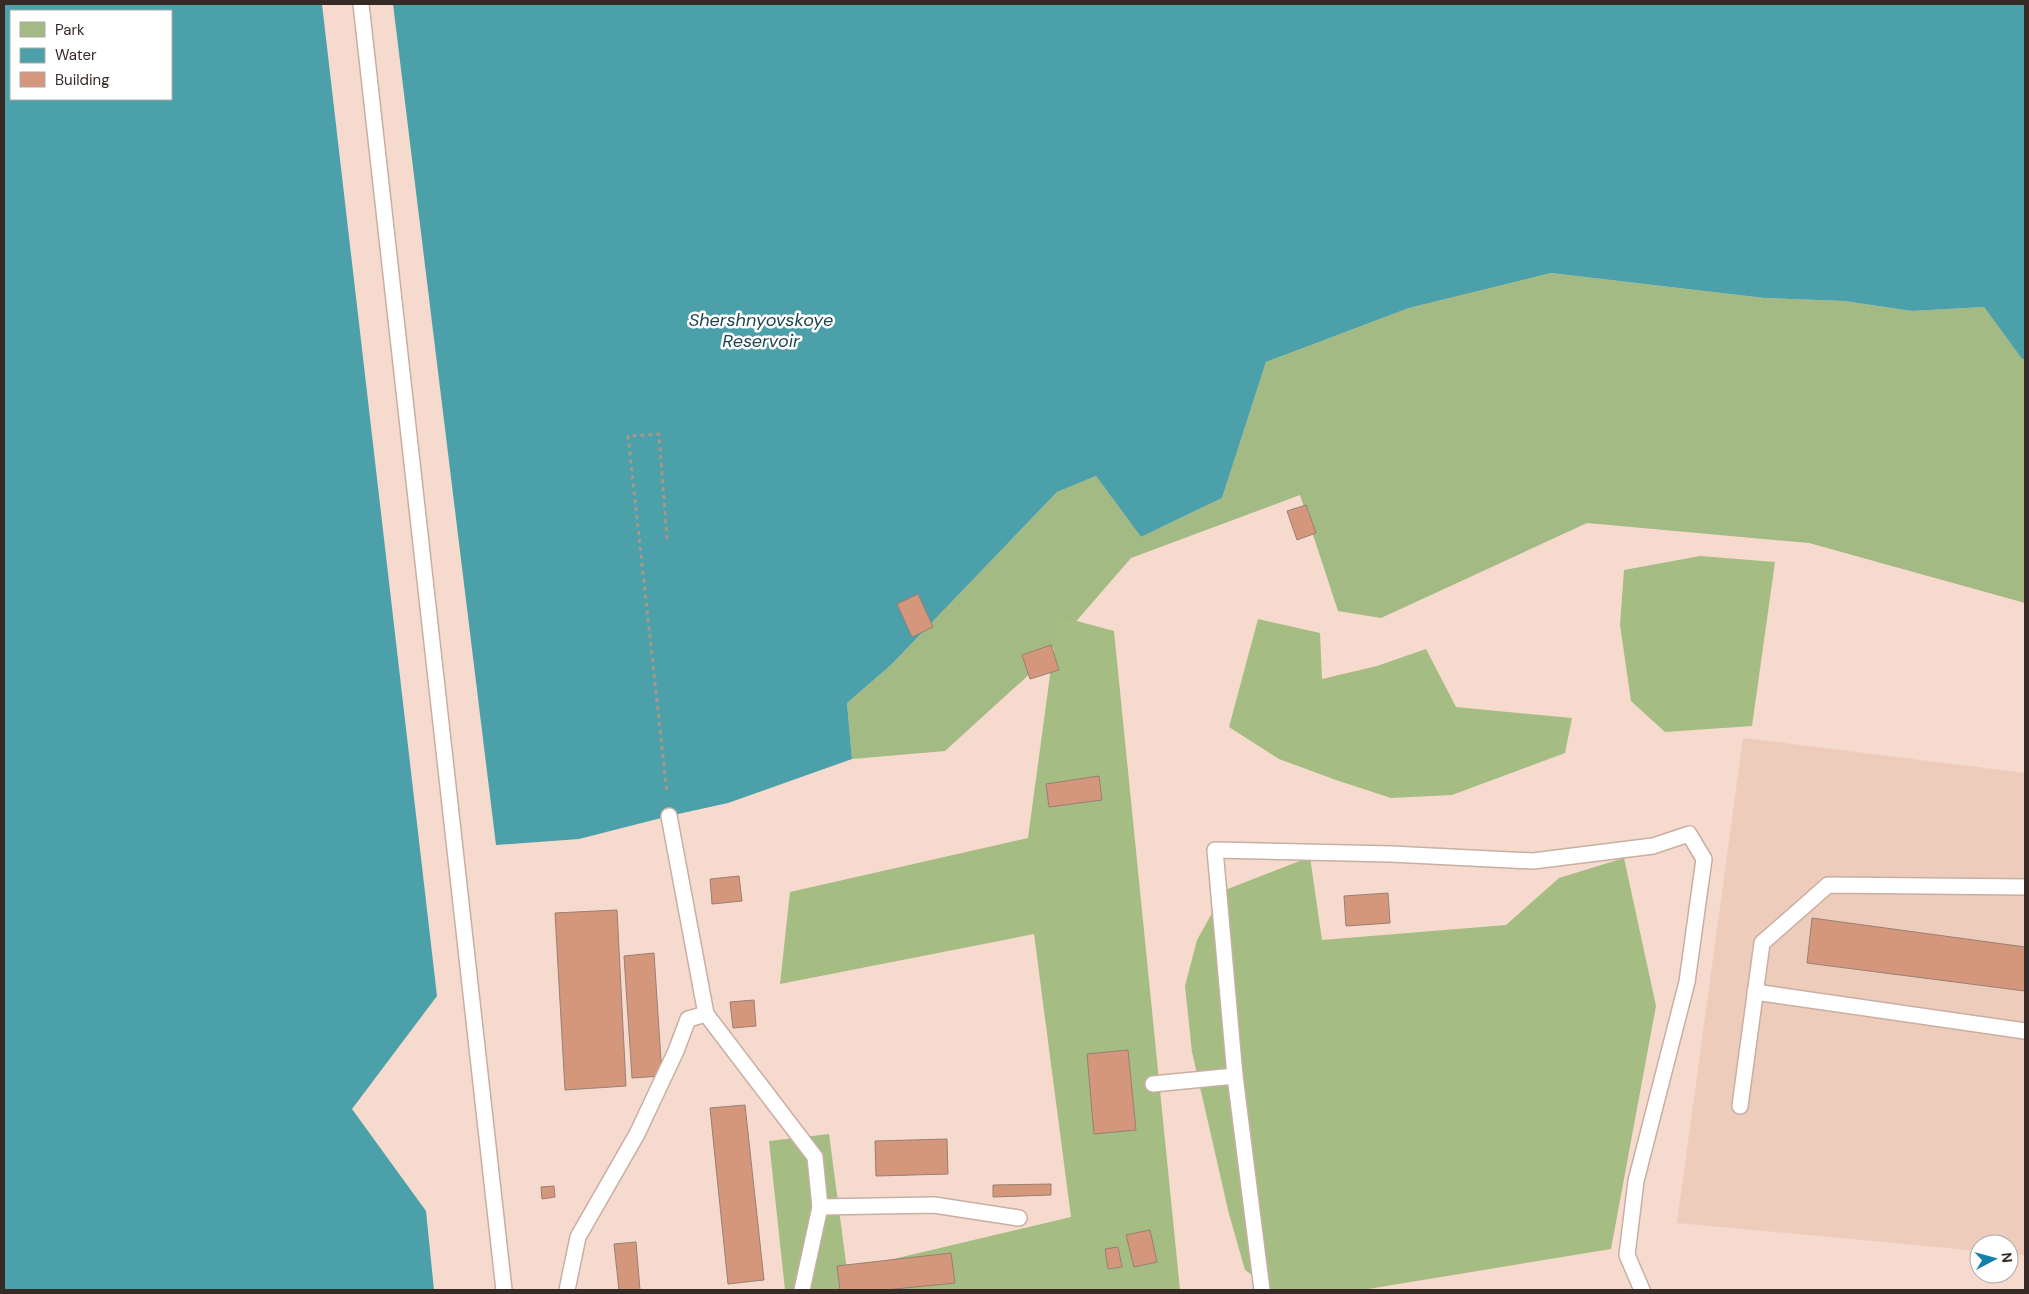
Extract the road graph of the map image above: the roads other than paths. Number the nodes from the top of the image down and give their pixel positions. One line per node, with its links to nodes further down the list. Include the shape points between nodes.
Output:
1 (360, 4): 12 (lane)
2 (669, 816): 5 (lane)
3 (2025, 887): 4 (lane, via 1828,885 1762,943)
4 (1755, 992): 6 (lane); 9 (lane)
5 (706, 1014): 10 (lane, via 815,1157); 13 (lane, via 688,1019 637,1134 578,1237)
6 (2025, 1031)
7 (1235, 1076): 8 (lane); 15 (lane); 16 (lane, via 1215,850 1533,861 1653,846 1689,834 1704,859 1687,982 1636,1181 1628,1255)
8 (1154, 1084)
9 (1740, 1106)
10 (820, 1207): 11 (lane, via 934,1205); 14 (lane)
11 (1019, 1218)
12 (505, 1290)
13 (568, 1290)
14 (802, 1290)
15 (1262, 1290)
16 (1642, 1290)

